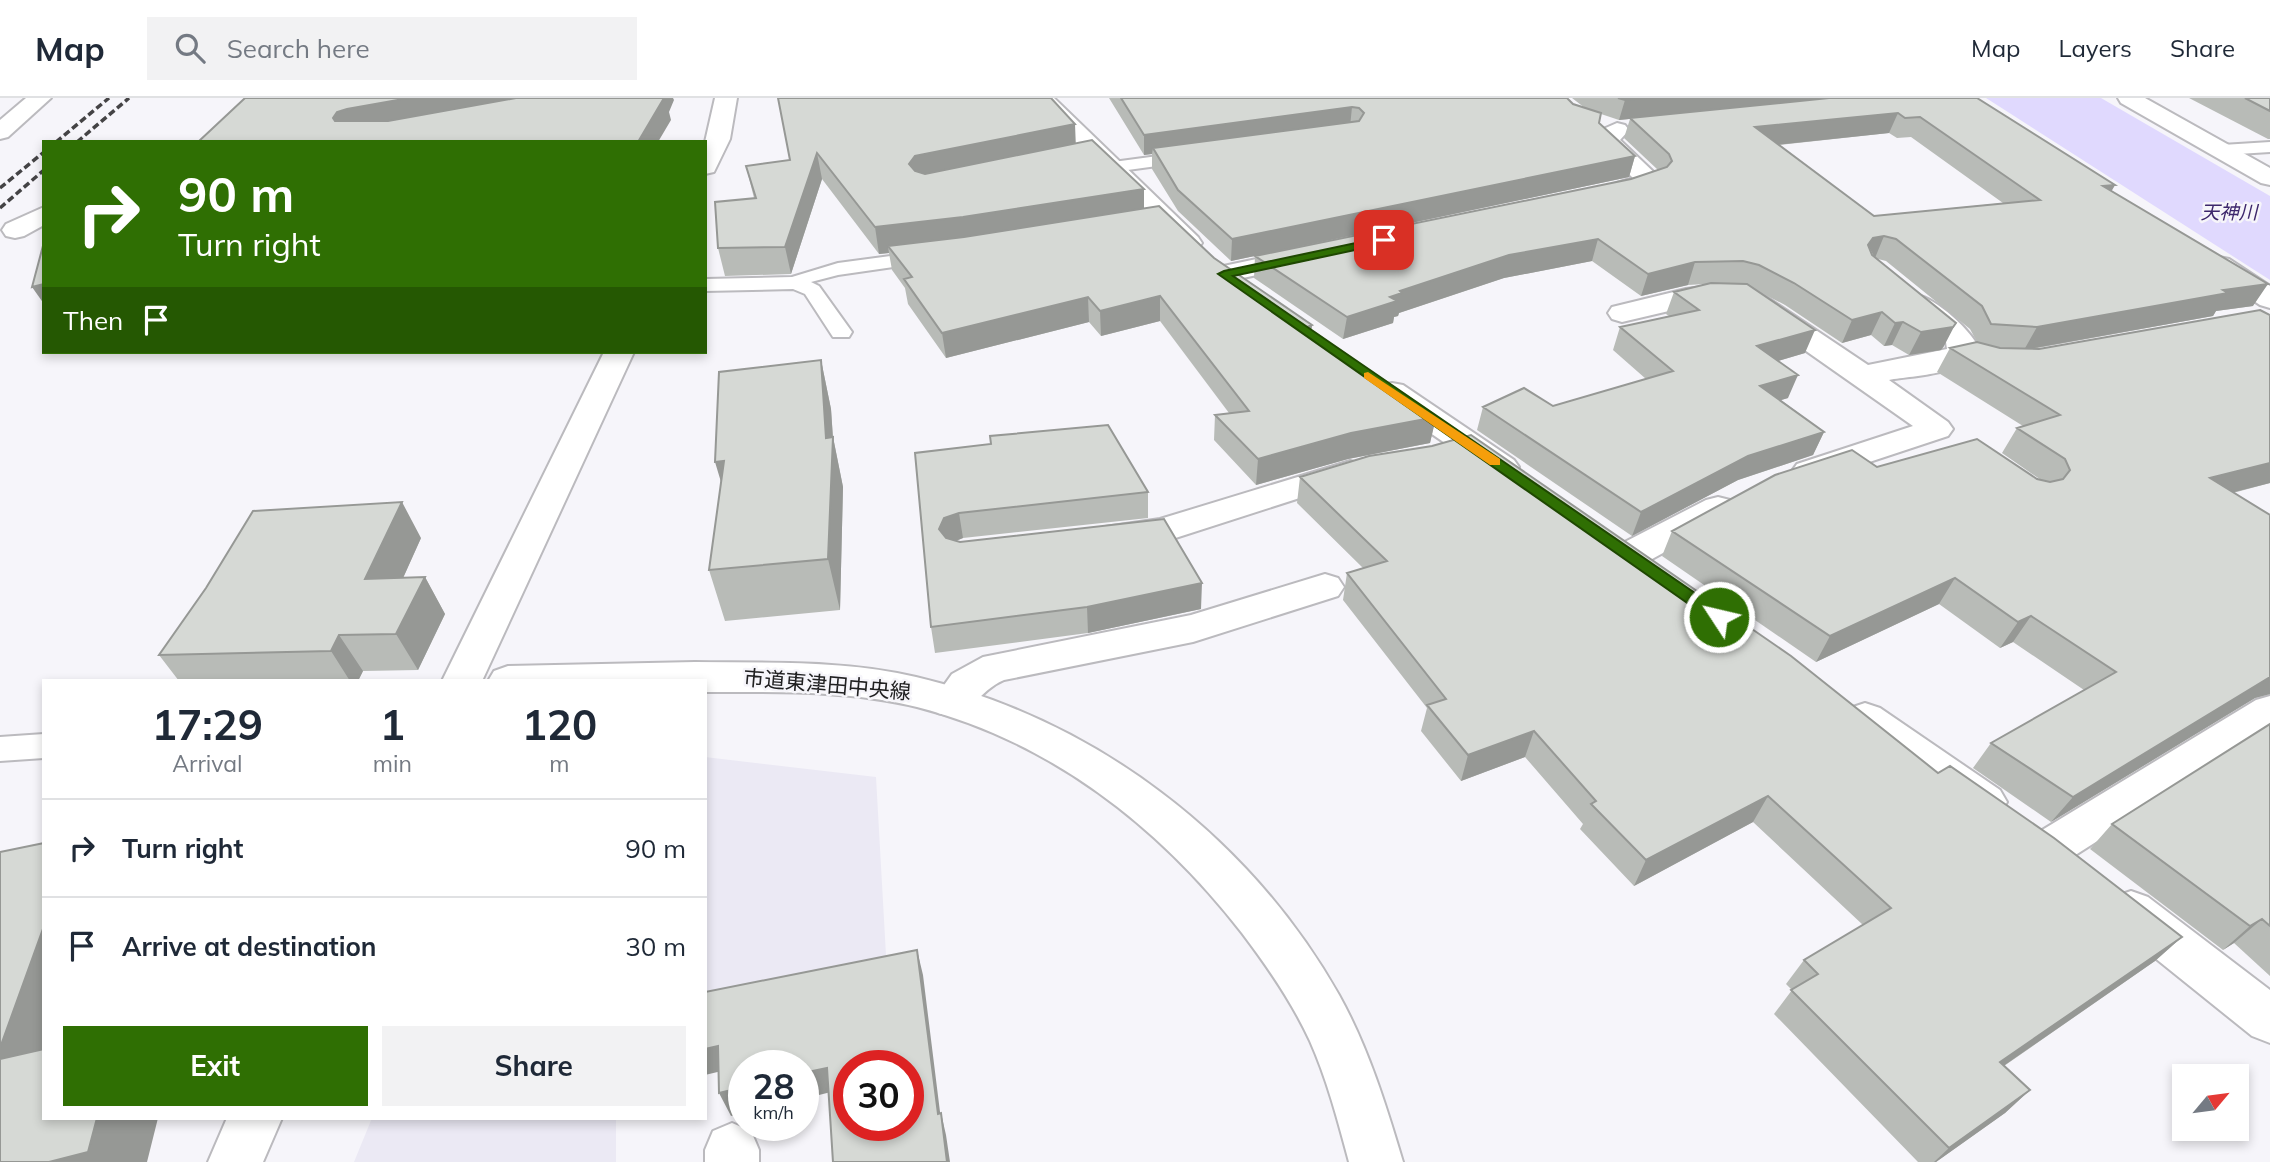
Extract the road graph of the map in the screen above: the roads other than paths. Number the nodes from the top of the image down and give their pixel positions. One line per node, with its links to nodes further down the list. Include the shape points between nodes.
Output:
1 (40, 98): 6 (main road)
2 (726, 98): 11 (main road, via 720,131)
3 (1041, 98): 10 (main road)
4 (2129, 98): 8 (main road)
5 (1591, 122): 13 (main road, via 1629,128 1609,135 1608,142 1651,181)
6 (0, 132)
7 (2270, 147): 8 (lane)
8 (2222, 150): 12 (main road)
9 (1203, 155): 10 (lane)
10 (1095, 160): 19 (main road, via 1153,224)
11 (707, 162)
12 (2270, 178)
13 (1584, 198)
14 (42, 216): 15 (main road)
15 (15, 230)
16 (1331, 252): 19 (main road)
17 (2202, 254): 24 (main road)
18 (953, 255): 21 (lane, via 838,269)
19 (1224, 274): 23 (main road)
20 (1884, 278): 29 (main road, via 1958,337 1973,358)
21 (796, 283): 22 (lane); 26 (lane, via 812,290)
22 (707, 285)
23 (1264, 303)
24 (2265, 312)
25 (1622, 313): 29 (main road, via 1733,293 1749,298)
26 (841, 332)
27 (617, 354): 39 (main road)
28 (1361, 371): 30 (main road)
29 (1863, 375): 33 (main road, via 1948,436)
30 (1471, 446): 31 (main road); 34 (main road)
31 (1426, 459)
32 (1387, 465): 36 (main road, via 1307,483 1163,530)
33 (1776, 482)
34 (1528, 485)
35 (1739, 497): 37 (main road, via 1619,547)
36 (1083, 539)
37 (1665, 579)
38 (1325, 587): 42 (main road, via 1193,628 997,667 963,683)
39 (463, 679)
40 (559, 679): 42 (main road, 市道東津田中央線, via 660,675 800,679 915,692)
41 (1835, 698): 43 (main road, via 2042,843)
42 (952, 702): 50 (main road, 市道東津田中央線, via 1075,754 1164,815 1205,855 1239,892 1312,994 1340,1055)
43 (2270, 711)
44 (42, 746): 45 (lane)
45 (0, 749)
46 (2105, 891): 47 (main road)
47 (2270, 1020)
48 (254, 1120): 49 (main road)
49 (234, 1162)
50 (1376, 1162)

